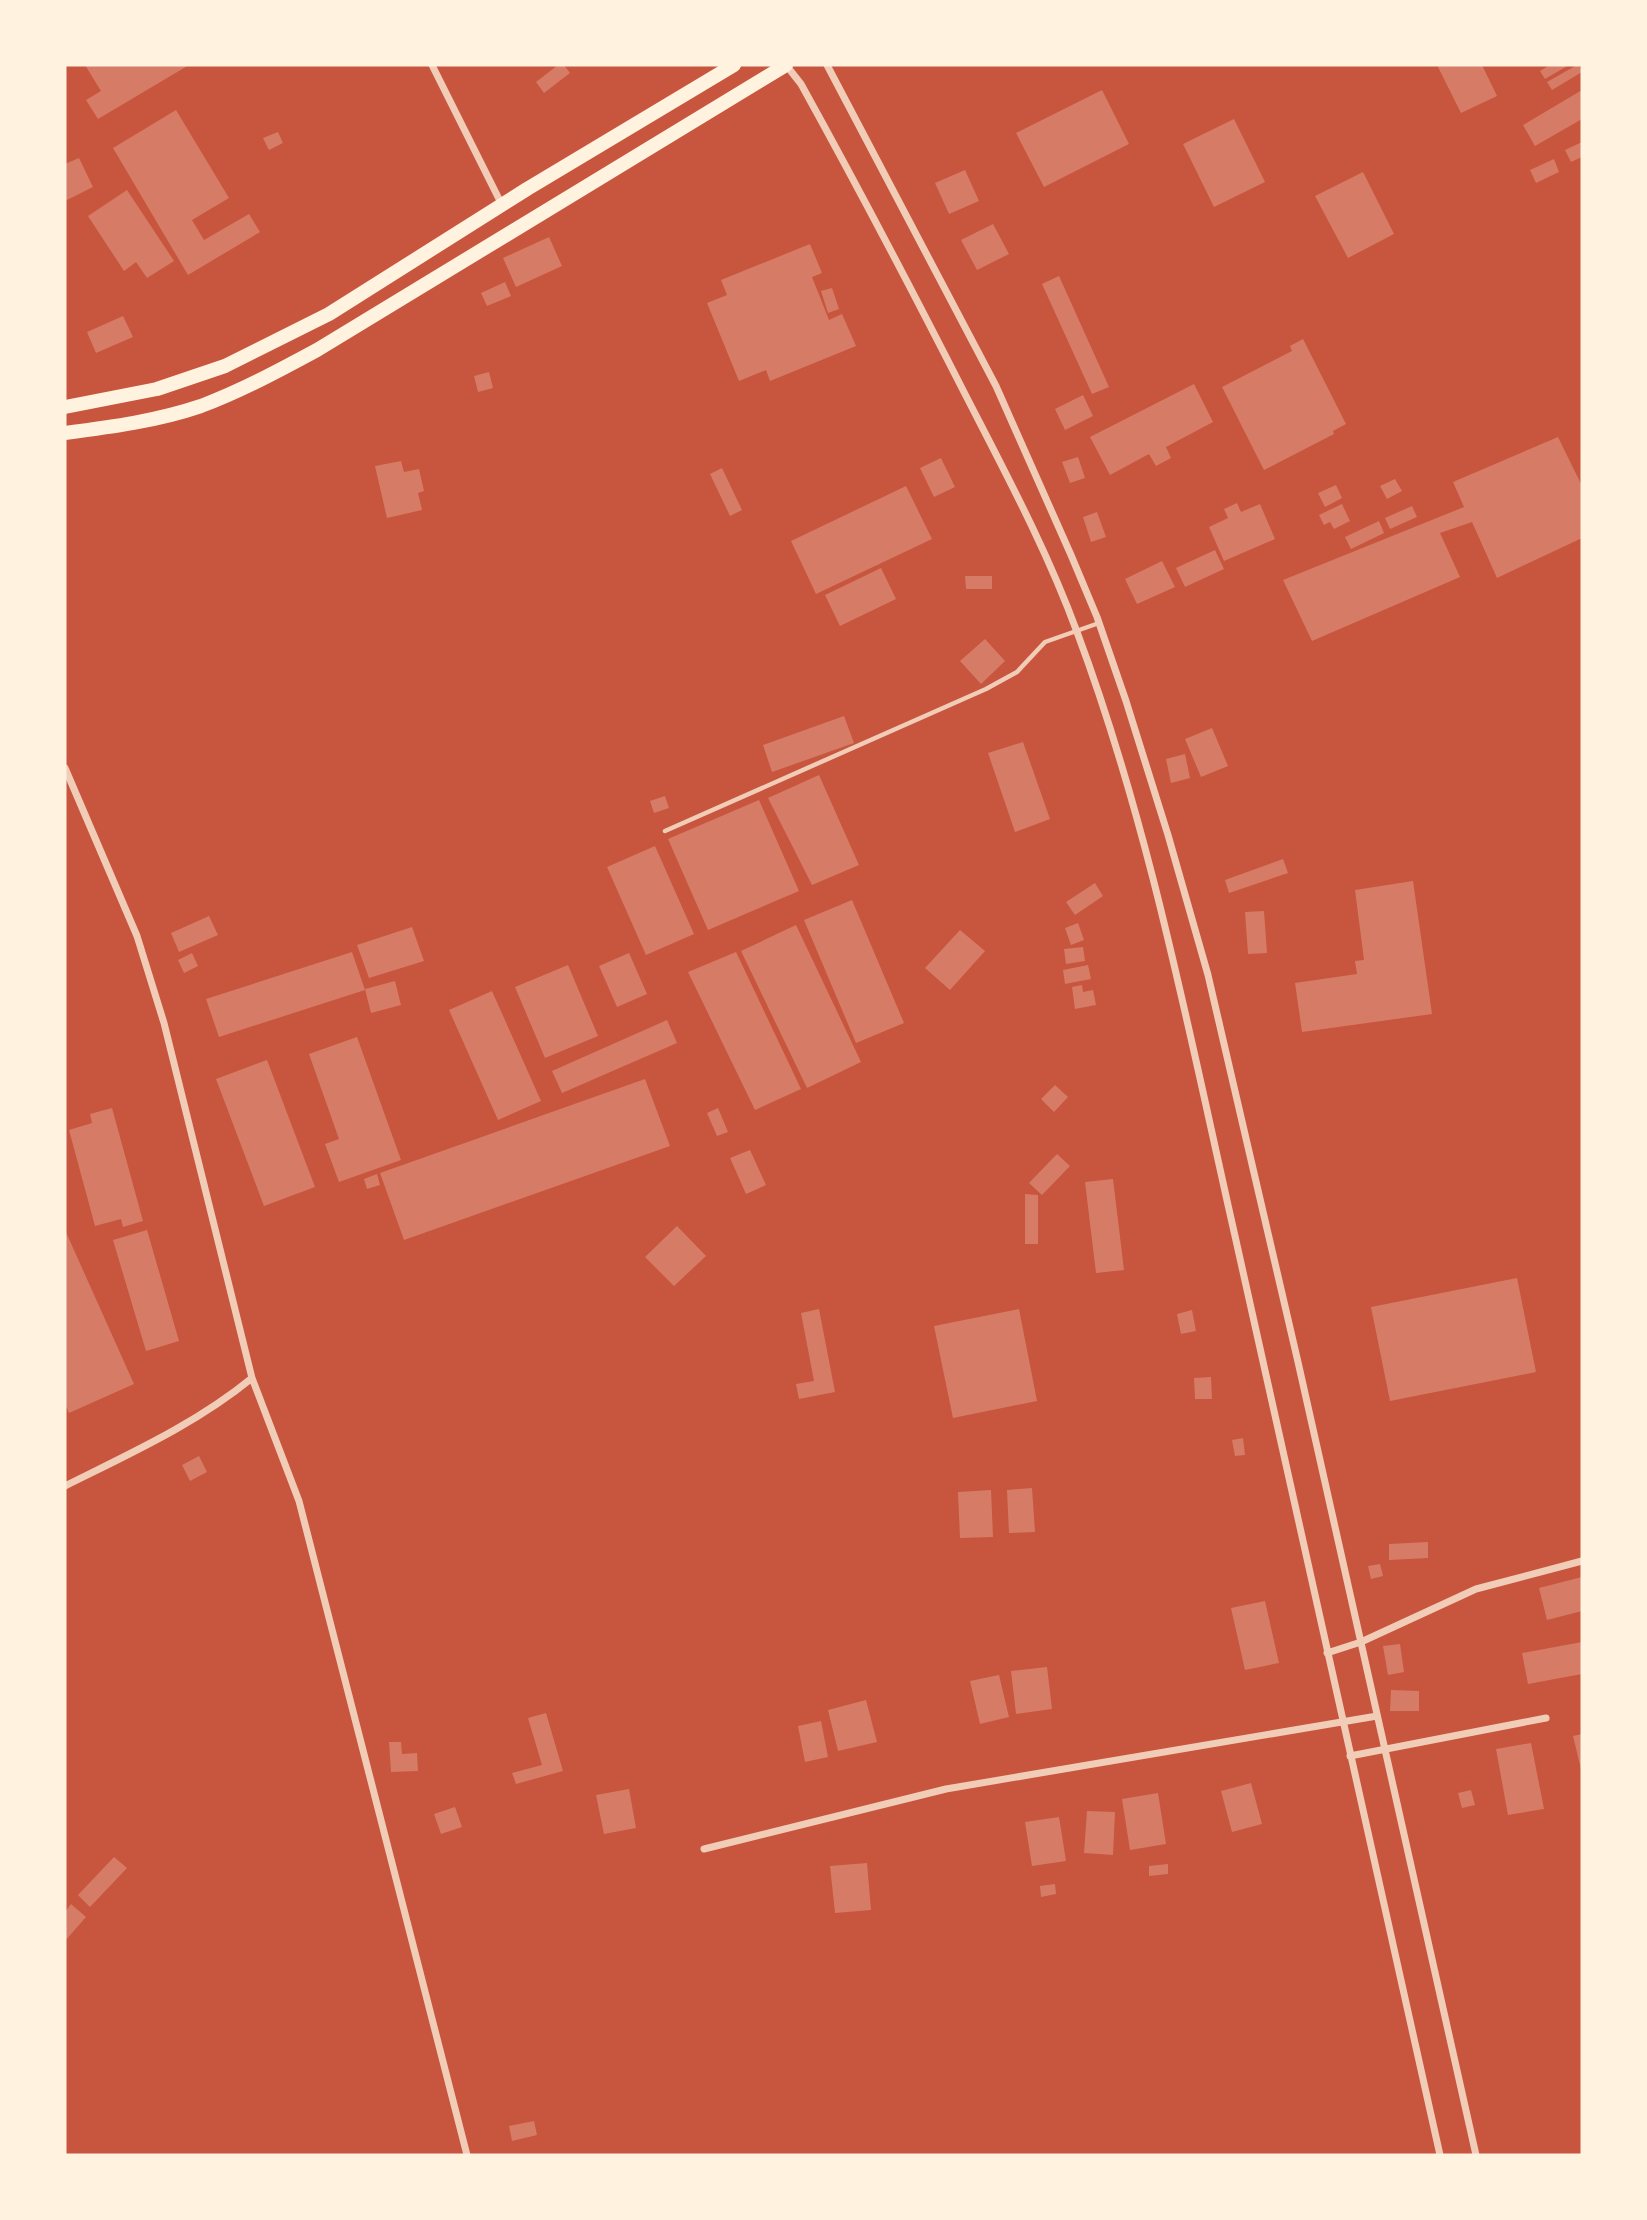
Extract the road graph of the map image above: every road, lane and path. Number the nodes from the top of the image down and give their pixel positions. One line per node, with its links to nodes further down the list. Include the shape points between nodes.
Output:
1 (432, 65): 5 (street)
2 (734, 65): 5 (main road)
3 (786, 65): 7 (main road, via 272,374 202,405 155,419); 9 (street, via 802,84 886,239 1016,494)
4 (827, 65): 8 (street, via 996,386)
5 (503, 207): 6 (main road, via 329,314 225,366 157,389)
6 (65, 407)
7 (65, 433)
8 (1099, 623): 9 (lane); 15 (street, via 1208,975)
9 (1077, 631): 11 (lane, via 1045,642 1017,672 986,689); 16 (street, via 1150,862)
10 (65, 768): 12 (street, via 137,936 164,1023)
11 (665, 831)
12 (252, 1378): 13 (street, via 225,1401); 23 (street, via 299,1501)
13 (65, 1486)
14 (1582, 1561): 15 (street, via 1476,1589)
15 (1361, 1642): 16 (street); 17 (street)
16 (1327, 1653): 19 (street)
17 (1377, 1716): 19 (street); 20 (street)
18 (1546, 1718): 20 (street)
19 (1342, 1721): 21 (street); 22 (street, via 946,1789)
20 (1384, 1749): 21 (street); 25 (street)
21 (1350, 1756): 24 (street)
22 (704, 1849)
23 (467, 2155)
24 (1440, 2155)
25 (1476, 2155)

